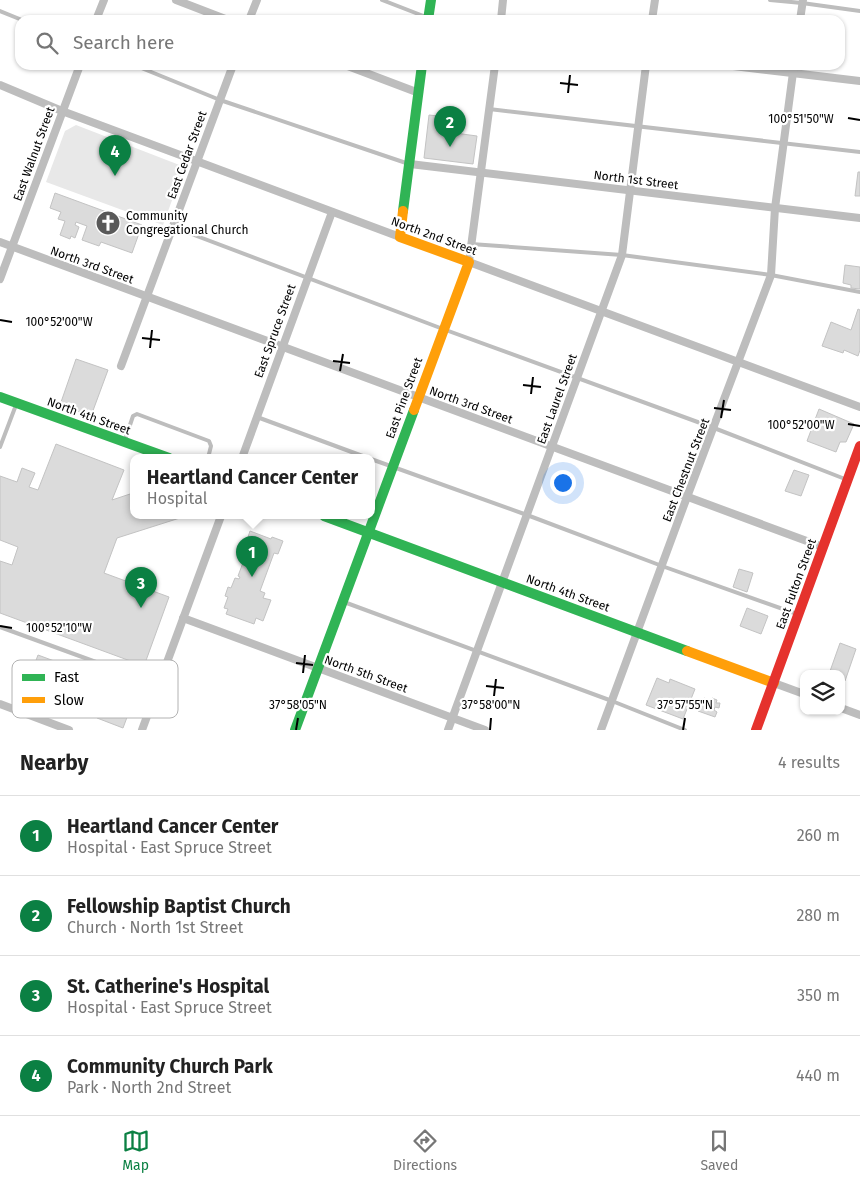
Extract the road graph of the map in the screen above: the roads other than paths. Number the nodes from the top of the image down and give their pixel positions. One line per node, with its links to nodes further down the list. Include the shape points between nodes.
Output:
1 (104, 0): 12 (street)
2 (176, 0): 13 (street)
3 (257, 0): 14 (street)
4 (382, 0): 15 (lane)
5 (431, 0): 16 (main road)
6 (503, 0): 17 (street)
7 (654, 0): 18 (street)
8 (770, 0): 9 (lane)
9 (803, 2): 11 (lane); 19 (street)
10 (0, 11): 20 (lane)
11 (860, 11)
12 (98, 15)
13 (215, 15)
14 (251, 15)
15 (418, 15)
16 (429, 15)
17 (502, 15)
18 (652, 15)
19 (801, 15)
20 (15, 17)
21 (78, 70): 35 (street, East Walnut Street)
22 (146, 70): 33 (lane)
23 (231, 70): 33 (street, East Cedar Street)
24 (358, 70): 32 (street)
25 (421, 70): 32 (main road)
26 (494, 70): 34 (street, East Pine Street)
27 (645, 70): 36 (street, East Laurel Street)
28 (794, 70): 37 (street, East Chestnut Street)
29 (800, 70): 30 (street)
30 (860, 81)
31 (0, 85): 35 (street, North 2nd Street)
32 (419, 93): 40 (main road)
33 (220, 100): 39 (street, East Cedar Street); 40 (lane)
34 (489, 109): 36 (lane); 41 (street, East Pine Street)
35 (62, 111): 39 (street, North 2nd Street); 50 (street, East Walnut Street)
36 (638, 125): 37 (lane); 42 (street, East Laurel Street)
37 (784, 142): 38 (lane); 43 (street, East Chestnut Street)
38 (860, 152)
39 (197, 162): 44 (street, North 2nd Street); 46 (street, East Cedar Street)
40 (410, 164): 41 (street, North 1st Street); 47 (main road)
41 (480, 173): 42 (street, North 1st Street); 49 (street, East Pine Street)
42 (630, 191): 43 (street, North 1st Street); 51 (street, East Laurel Street)
43 (775, 208): 45 (street, North 1st Street); 53 (street, East Chestnut Street)
44 (332, 212): 47 (street, North 2nd Street); 54 (street, East Spruce Street)
45 (860, 218)
46 (173, 227): 54 (lane); 57 (street, East Cedar Street)
47 (400, 237): 52 (main road, North 2nd Street)
48 (0, 242): 50 (street, North 3rd Street)
49 (471, 244): 51 (lane); 52 (street, East Pine Street)
50 (11, 247): 55 (street, East Walnut Street); 57 (street, North 3rd Street)
51 (622, 255): 53 (lane); 58 (street, East Laurel Street)
52 (469, 262): 58 (street, North 2nd Street); 59 (main road, East Pine Street)
53 (771, 275): 56 (lane); 61 (street, East Chestnut Street)
54 (308, 278): 59 (lane); 60 (street, East Spruce Street)
55 (0, 279)
56 (860, 292)
57 (147, 298): 60 (street, North 3rd Street); 62 (street, East Cedar Street)
58 (601, 312): 61 (street, North 2nd Street); 63 (street, East Laurel Street)
59 (443, 329): 63 (lane); 65 (main road, East Pine Street)
60 (282, 348): 65 (street, North 3rd Street); 68 (street, East Spruce Street)
61 (739, 362): 67 (street, North 2nd Street); 69 (street, East Chestnut Street)
62 (121, 366)
63 (577, 378): 69 (lane); 75 (street, East Laurel Street)
64 (0, 397): 66 (main road, North 4th Street)
65 (418, 398): 75 (street, North 3rd Street); 81 (main road, East Pine Street)
66 (17, 403): 71 (lane); 72 (main road, North 4th Street)
67 (860, 407)
68 (257, 417): 78 (street, East Spruce Street); 79 (lane)
69 (714, 428): 82 (lane); 83 (street, East Chestnut Street)
70 (0, 429): 71 (lane)
71 (6, 432): 74 (lane)
72 (124, 442): 76 (main road, North 4th Street); 77 (lane, via 133,416 137,414 209,441)
73 (860, 446): 82 (main road, East Fulton Street)
74 (0, 447)
75 (552, 447): 83 (street, North 3rd Street); 85 (street, East Laurel Street)
76 (158, 454)
77 (209, 454)
78 (243, 454)
79 (356, 454)
80 (375, 461): 81 (lane)
81 (392, 467): 84 (main road, East Pine Street); 85 (lane)
82 (848, 480): 90 (main road, East Fulton Street)
83 (687, 497): 90 (street, North 3rd Street); 91 (street, East Chestnut Street)
84 (375, 513)
85 (527, 515): 91 (lane); 92 (street, East Laurel Street)
86 (220, 519): 95 (street)
87 (332, 519): 89 (main road, North 4th Street)
88 (373, 519): 89 (main road, East Pine Street)
89 (368, 532): 92 (main road, North 4th Street); 93 (main road, East Pine Street)
90 (823, 547): 94 (main road, East Fulton Street)
91 (662, 566): 94 (lane); 97 (street, East Chestnut Street)
92 (503, 582): 97 (main road, North 4th Street); 98 (street, East Laurel Street)
93 (342, 601): 98 (lane); 101 (main road, East Pine Street)
94 (799, 614): 102 (main road, East Fulton Street)
95 (183, 618): 100 (street); 101 (street, North 5th Street)
96 (0, 627): 99 (lane)
97 (638, 632): 102 (main road, North 4th Street); 104 (street, East Chestnut Street)
98 (477, 651): 104 (lane); 111 (street, East Laurel Street)
99 (90, 660)
100 (168, 660)
101 (317, 668): 111 (street, North 5th Street); 115 (main road, East Pine Street)
102 (774, 683): 103 (street, North 4th Street); 120 (main road, East Fulton Street)
103 (800, 693)
104 (612, 701): 118 (street, East Chestnut Street); 119 (lane)
105 (0, 704): 106 (street)
106 (12, 709)
107 (845, 709): 108 (street)
108 (860, 715)
109 (32, 718): 112 (street)
110 (147, 718): 114 (street)
111 (453, 718): 116 (street, East Laurel Street); 117 (street, North 5th Street)
112 (52, 727): 113 (street)
113 (69, 730)
114 (142, 730)
115 (295, 730)
116 (448, 730)
117 (485, 730)
118 (601, 730)
119 (685, 730)
120 (756, 730)

